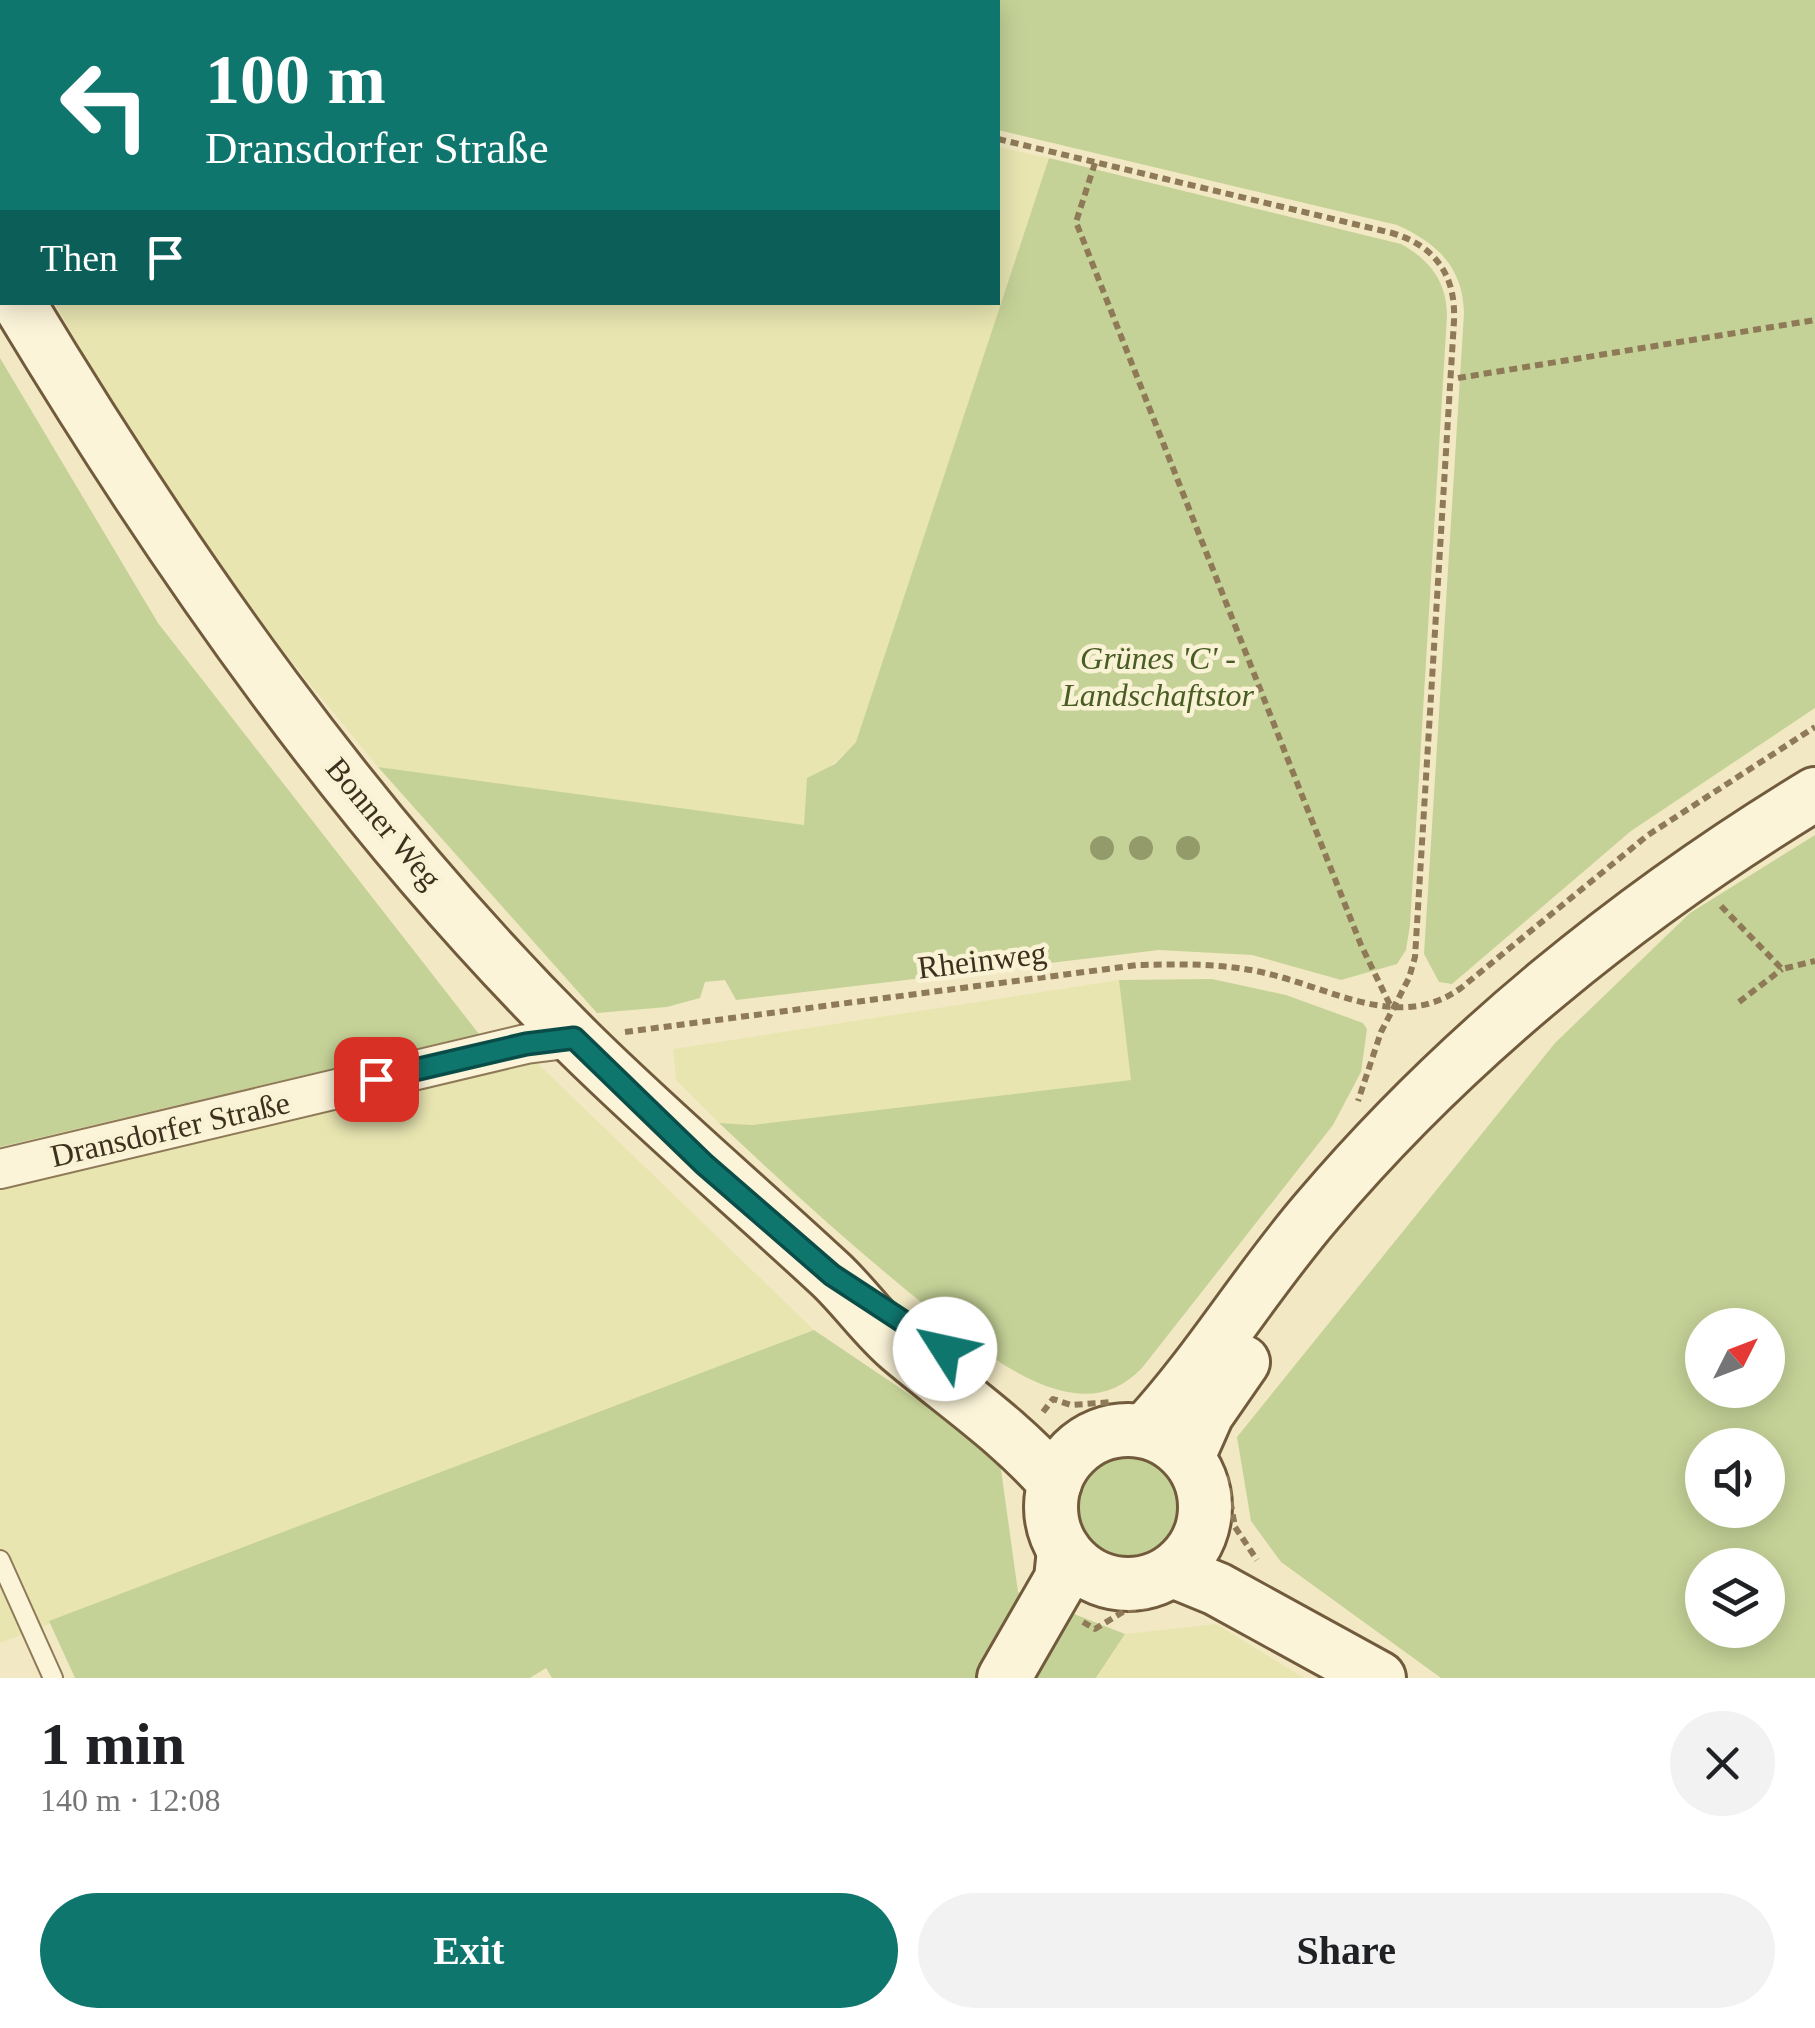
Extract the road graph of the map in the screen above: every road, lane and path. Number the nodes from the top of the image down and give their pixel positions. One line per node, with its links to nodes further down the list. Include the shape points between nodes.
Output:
1 (1000, 139): 2 (path)
2 (1095, 162): 12 (path, via 1076,222 1361,945); 12 (path, via 1406,237 1432,252 1453,288 1415,956)
3 (20, 305): 13 (street, Bonner Weg, via 105,446 287,703 398,844)
4 (1815, 320): 5 (path)
5 (1458, 378)
6 (1815, 727): 12 (path, via 1626,850 1452,994)
7 (1815, 794): 8 (street)
8 (1693, 876): 10 (path); 15 (street, via 1612,933 1504,1026 1403,1117 1316,1211 1181,1392)
9 (1815, 961): 10 (path)
10 (1782, 969): 11 (path)
11 (1739, 1002)
12 (1393, 1010): 13 (path, Rheinweg, via 1268,973 1220,965 1138,965)
13 (574, 1038): 14 (street, Dransdorfer Straße); 16 (street, Bonner Weg, via 832,1275 896,1345 1022,1444)
14 (0, 1169)
15 (1185, 1452): 16 (street, via 1114,1432); 17 (street, via 1206,1501); 19 (path)
16 (1070, 1463): 18 (street, via 1054,1529)
17 (1204, 1525): 21 (street); 23 (street, via 1238,1564)
18 (1064, 1550): 22 (street, via 1094,1577); 25 (street, via 1061,1579)
19 (1248, 1551)
20 (0, 1560): 24 (lane)
21 (1173, 1571): 22 (street, via 1154,1580); 23 (street)
22 (1114, 1583): 26 (street, via 1078,1619)
23 (1366, 1670)
24 (53, 1678)
25 (1004, 1678)
26 (1042, 1678)

